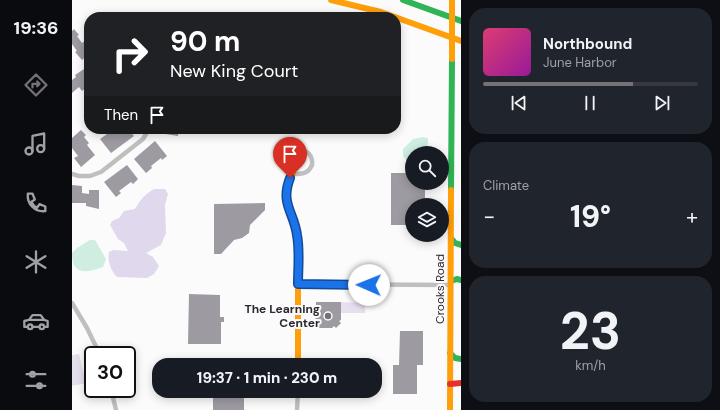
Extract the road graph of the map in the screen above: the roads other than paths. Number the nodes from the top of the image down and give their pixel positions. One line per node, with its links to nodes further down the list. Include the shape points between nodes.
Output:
1 (331, 0): 4 (main road)
2 (403, 0): 6 (main road)
3 (452, 0): 11 (main road, Crooks Road, bridge)
4 (379, 12)
5 (401, 19): 7 (main road)
6 (461, 21)
7 (461, 41)
8 (146, 134): 9 (street, via 102,172 90,176)
9 (72, 174)
10 (293, 174): 10 (street, via 303,174 311,168 312,158 306,151 296,150 290,155 288,163); 15 (main road, via 286,196 297,235)
11 (451, 238): 12 (main road); 14 (main road, Crooks Road)
12 (461, 245)
13 (461, 280): 14 (main road, via 457,279)
14 (451, 283): 15 (street); 18 (main road, Crooks Road)
15 (298, 284): 19 (main road)
16 (72, 303): 17 (street)
17 (96, 346)
18 (450, 352): 20 (main road); 22 (main road, Crooks Road)
19 (298, 358)
20 (461, 360)
21 (461, 383): 22 (main road)
22 (450, 384): 27 (main road, Crooks Road)
23 (113, 398): 25 (street)
24 (298, 398): 26 (street)
25 (116, 410)
26 (297, 410)
27 (450, 410)

